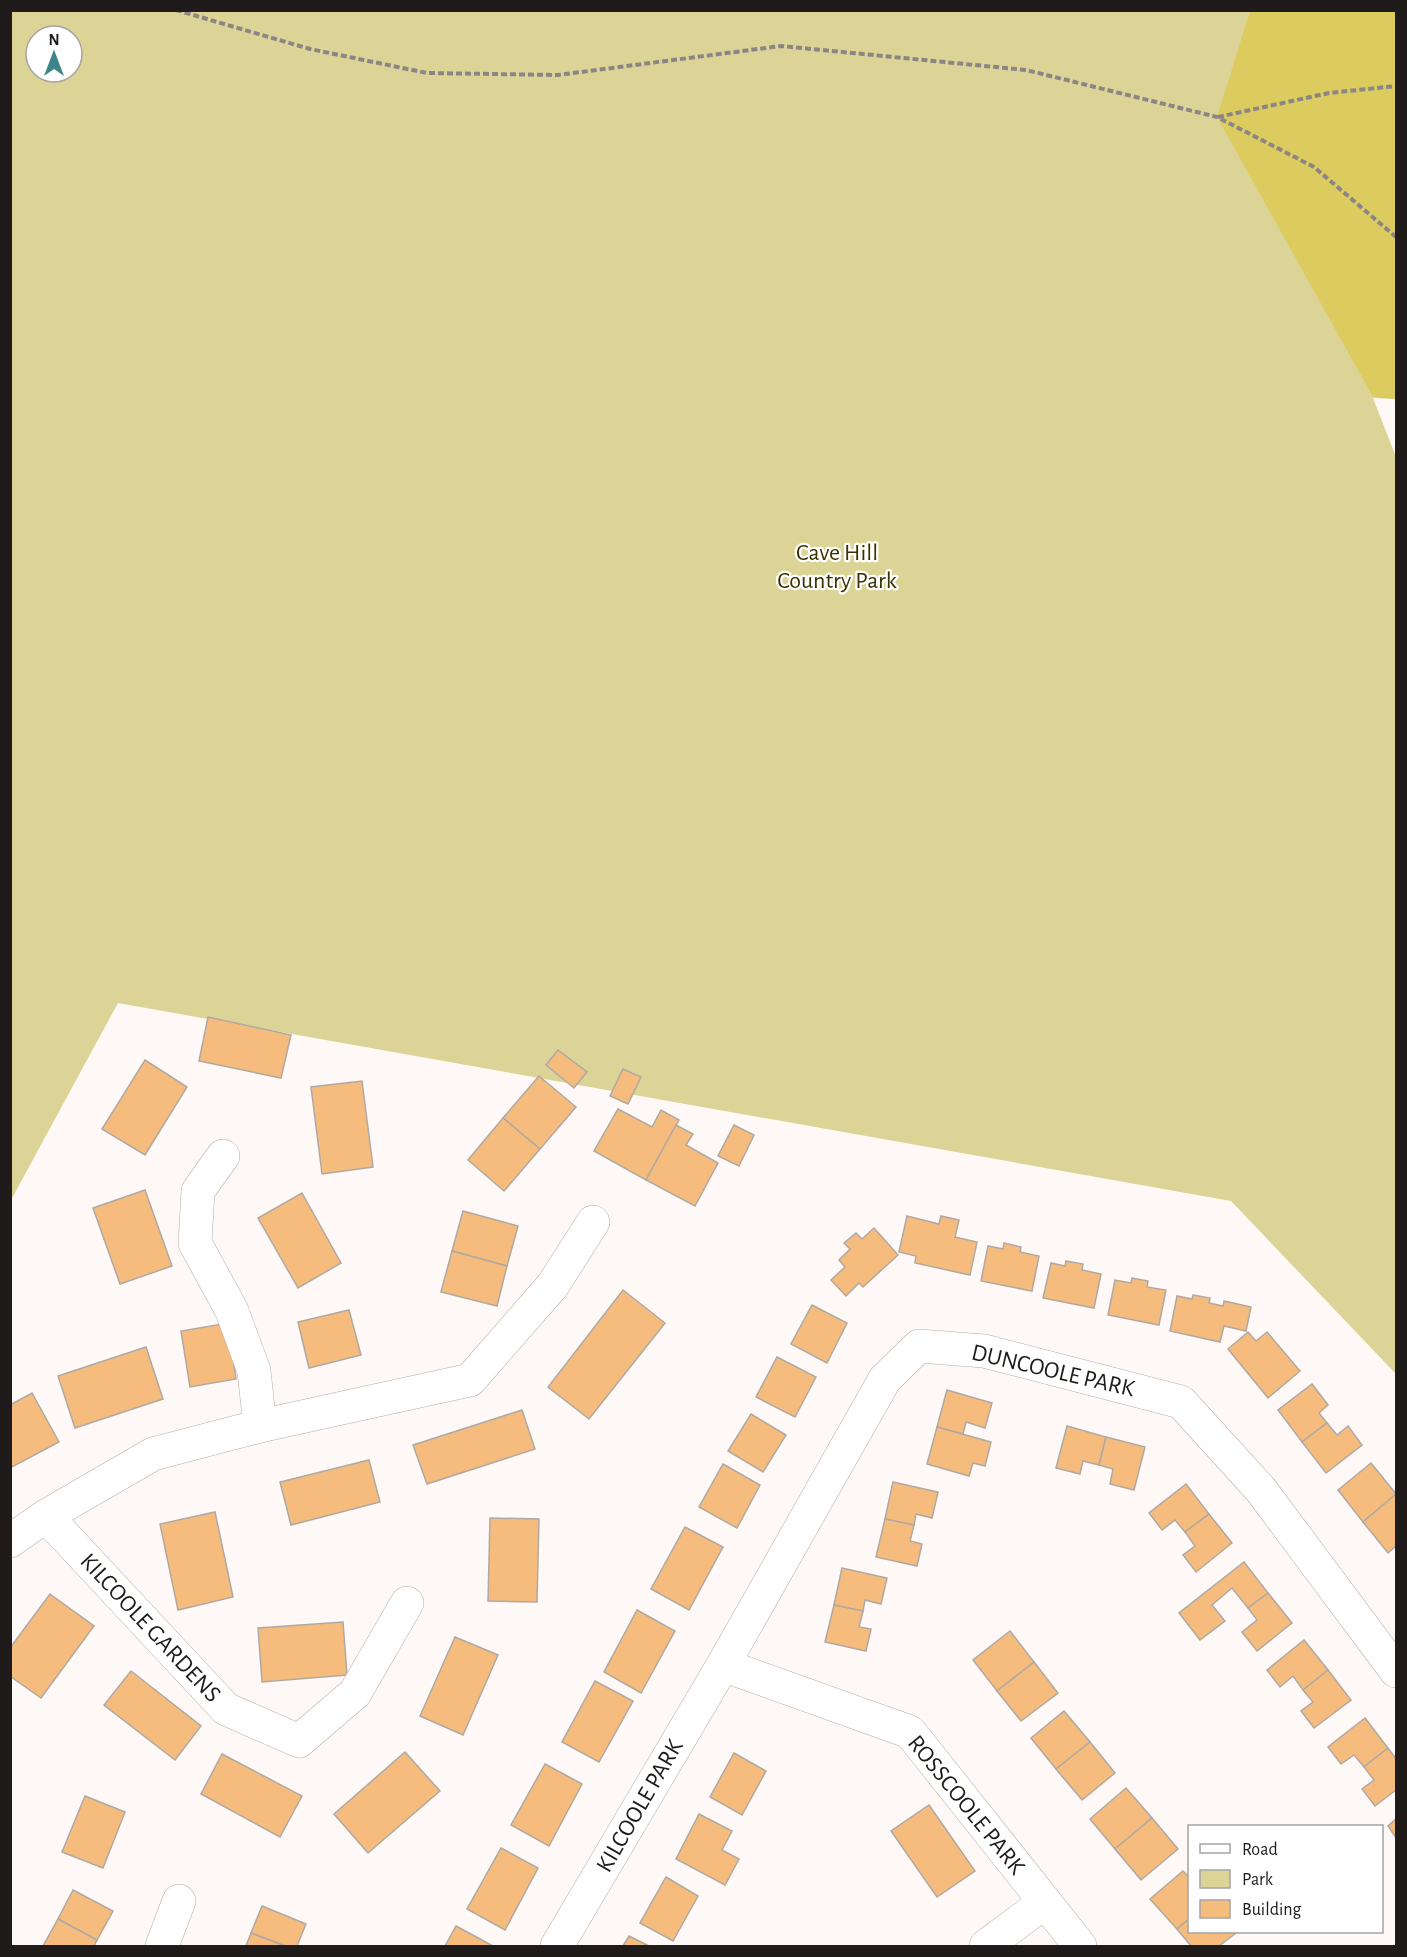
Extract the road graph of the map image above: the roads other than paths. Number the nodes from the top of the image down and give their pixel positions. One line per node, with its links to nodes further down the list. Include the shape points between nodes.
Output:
1 (223, 1156): 3 (street, via 198,1191 195,1243 232,1311 254,1371)
2 (593, 1222): 3 (street, via 553,1285 470,1380)
3 (261, 1426): 4 (street, via 153,1454)
4 (46, 1516): 5 (street); 6 (street, KILCOOLE GARDENS, via 226,1709 299,1741 355,1693)
5 (10, 1541)
6 (407, 1604)
7 (723, 1665): 8 (street, DUNCOOLE PARK, via 885,1380 919,1346 984,1351 1181,1402 1261,1490); 10 (street, ROSSCOOLE PARK, via 910,1732); 12 (street, KILCOOLE PARK)
8 (1396, 1671)
9 (179, 1901): 11 (street)
10 (1045, 1902): 13 (street); 14 (street, ROSSCOOLE PARK)
11 (162, 1947)
12 (557, 1947)
13 (986, 1947)
14 (1080, 1947)

